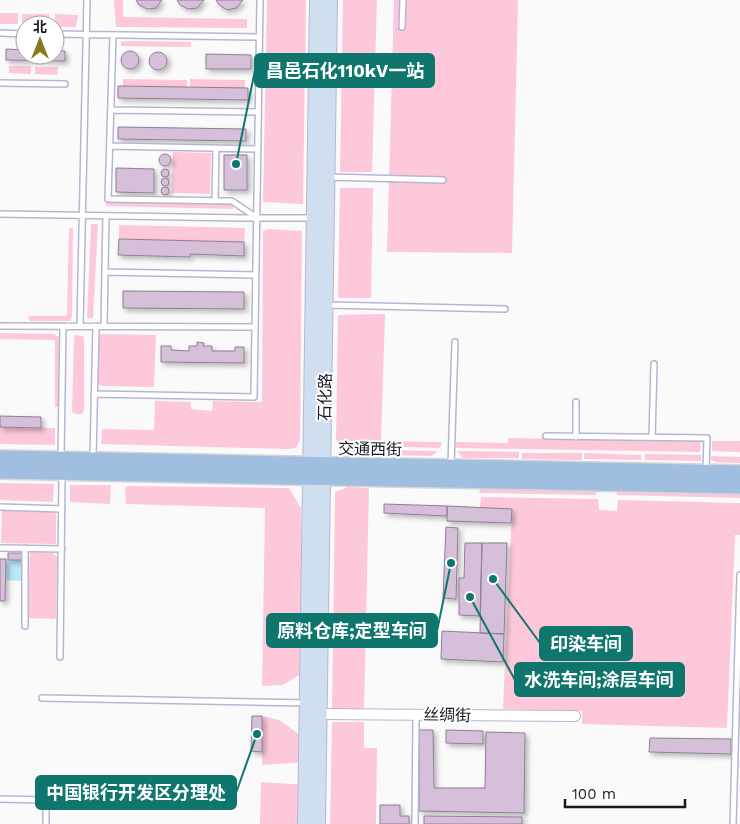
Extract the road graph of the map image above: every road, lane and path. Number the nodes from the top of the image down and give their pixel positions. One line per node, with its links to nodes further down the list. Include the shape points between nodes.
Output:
1 (87, 0): 10 (lane)
2 (260, 0): 12 (lane)
3 (317, 0): 27 (main road, 石化路)
4 (330, 0): 20 (main road, 石化路)
5 (403, 0): 6 (lane)
6 (402, 27)
7 (0, 33): 8 (lane)
8 (15, 34)
9 (65, 34): 10 (lane)
10 (86, 35): 11 (lane); 24 (lane)
11 (113, 35): 12 (lane); 15 (lane)
12 (259, 37): 16 (lane)
13 (0, 83): 14 (lane)
14 (65, 84)
15 (111, 110): 16 (lane); 17 (lane)
16 (258, 112): 19 (lane)
17 (110, 146): 18 (lane); 22 (lane, via 108,199)
18 (216, 148): 19 (lane); 22 (lane)
19 (258, 149): 26 (lane)
20 (328, 177): 21 (lane); 30 (main road, 石化路)
21 (443, 180)
22 (215, 201): 26 (lane, via 232,201)
23 (0, 214): 24 (lane)
24 (82, 215): 25 (lane); 34 (lane)
25 (106, 216): 26 (lane); 28 (lane)
26 (257, 218): 27 (lane); 29 (lane)
27 (314, 218): 30 (main road, 石化路)
28 (105, 272): 29 (lane); 36 (lane)
29 (256, 275): 37 (lane)
30 (319, 304): 31 (lane); 50 (main road, 石化路)
31 (505, 308)
32 (0, 326): 33 (lane)
33 (63, 326): 34 (lane); 46 (lane)
34 (80, 326): 35 (lane)
35 (96, 326): 36 (lane); 40 (lane)
36 (104, 326): 37 (lane)
37 (255, 327): 40 (lane, via 254,397)
38 (455, 342): 48 (lane)
39 (654, 364): 44 (lane)
40 (94, 394): 47 (lane)
41 (576, 402): 43 (lane)
42 (546, 436): 43 (lane)
43 (576, 437): 44 (lane)
44 (652, 438): 51 (lane, via 707,438)
45 (0, 458): 46 (main road, 交通西街)
46 (62, 466): 47 (main road, 交通西街); 49 (main road, 交通西街); 55 (lane)
47 (93, 467): 50 (main road, 交通西街)
48 (451, 468): 50 (main road, 交通西街); 51 (main road, 交通西街)
49 (0, 471)
50 (317, 471): 53 (main road, 交通西街); 63 (main road, 石化路); 64 (main road, 石化路)
51 (706, 472): 52 (main road, 交通西街)
52 (740, 473)
53 (740, 486)
54 (0, 507): 55 (lane)
55 (62, 509): 58 (lane)
56 (0, 548): 57 (lane)
57 (25, 548): 58 (lane); 60 (lane)
58 (62, 549): 61 (lane)
59 (740, 575): 72 (lane)
60 (25, 626)
61 (60, 657)
62 (42, 698): 63 (lane)
63 (307, 703): 69 (main road, 石化路)
64 (320, 714): 65 (street, 丝绸街); 70 (main road, 石化路)
65 (416, 714): 66 (street, 丝绸街); 71 (lane)
66 (575, 716)
67 (0, 800): 68 (lane, via 46,800)
68 (46, 824)
69 (306, 824)
70 (318, 824)
71 (415, 824)
72 (733, 824)

